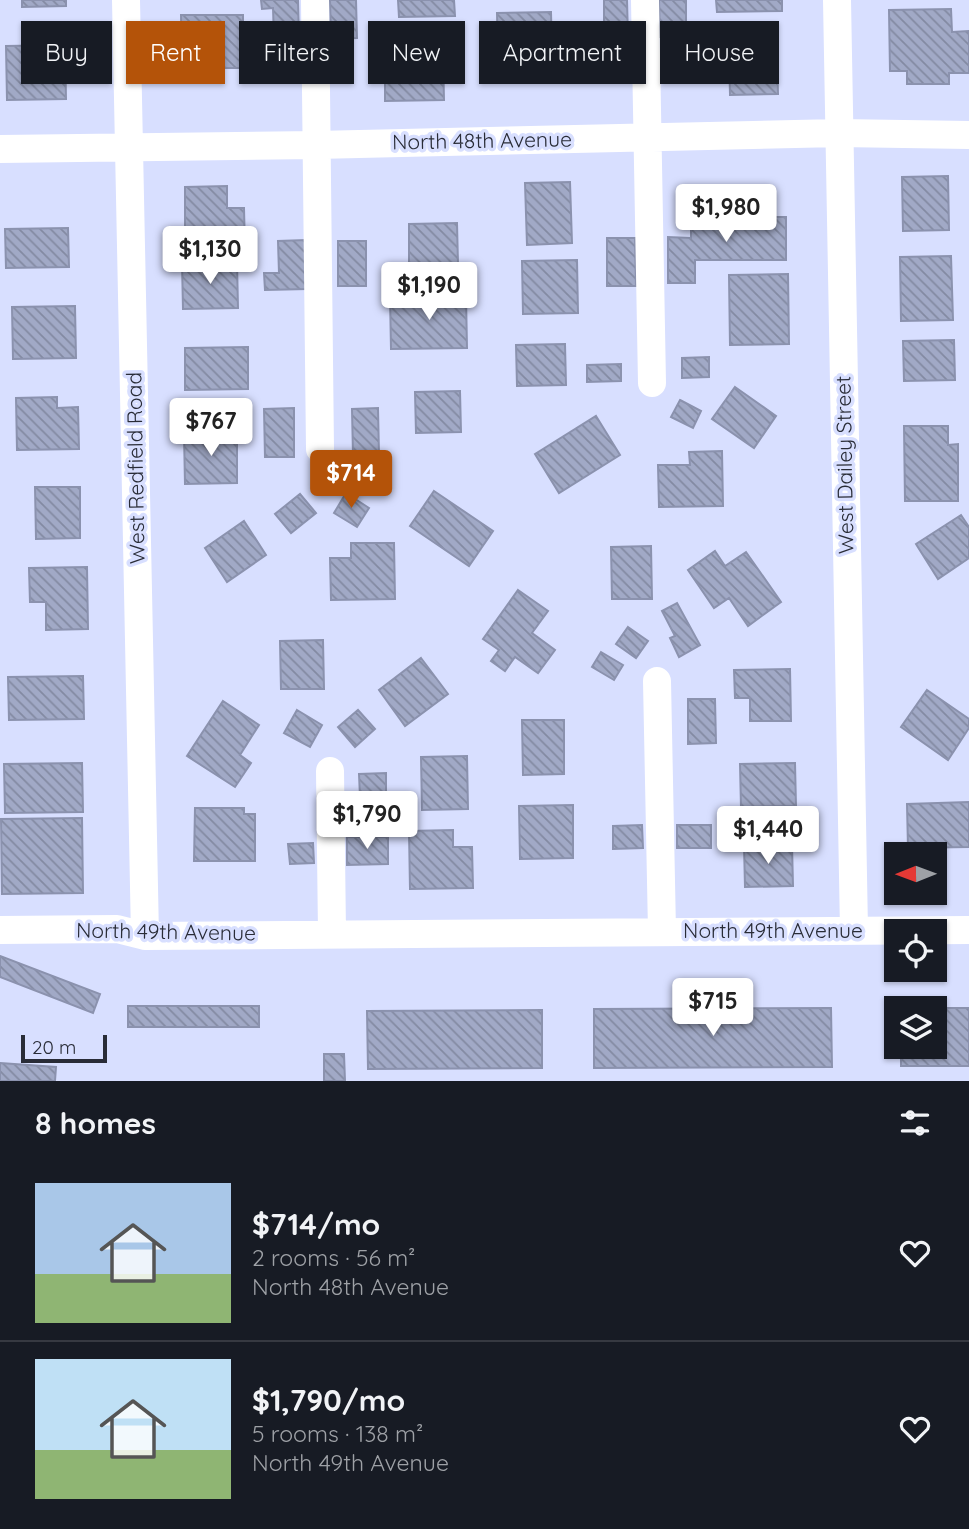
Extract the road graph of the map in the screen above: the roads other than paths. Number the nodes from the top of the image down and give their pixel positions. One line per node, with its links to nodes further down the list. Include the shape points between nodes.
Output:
1 (126, 0): 9 (street, West Redfield Road)
2 (316, 0): 8 (street)
3 (645, 0): 7 (street)
4 (837, 0): 5 (street, West Dailey Street)
5 (839, 133): 6 (street, North 48th Avenue); 7 (street, North 48th Avenue); 16 (street, West Dailey Street)
6 (969, 135)
7 (647, 137): 8 (street, North 48th Avenue); 11 (street)
8 (316, 145): 9 (street, North 48th Avenue); 12 (street)
9 (129, 148): 10 (street, North 48th Avenue); 20 (street, West Redfield Road)
10 (0, 149)
11 (652, 383)
12 (320, 449)
13 (657, 681): 18 (street, North 49th Avenue)
14 (330, 771): 19 (street)
15 (0, 930): 20 (street, North 49th Avenue, via 117,929)
16 (854, 930): 17 (street, North 49th Avenue); 18 (street, North 49th Avenue)
17 (969, 930)
18 (662, 931): 19 (street, North 49th Avenue)
19 (332, 933): 20 (street, North 49th Avenue)
20 (145, 936)

